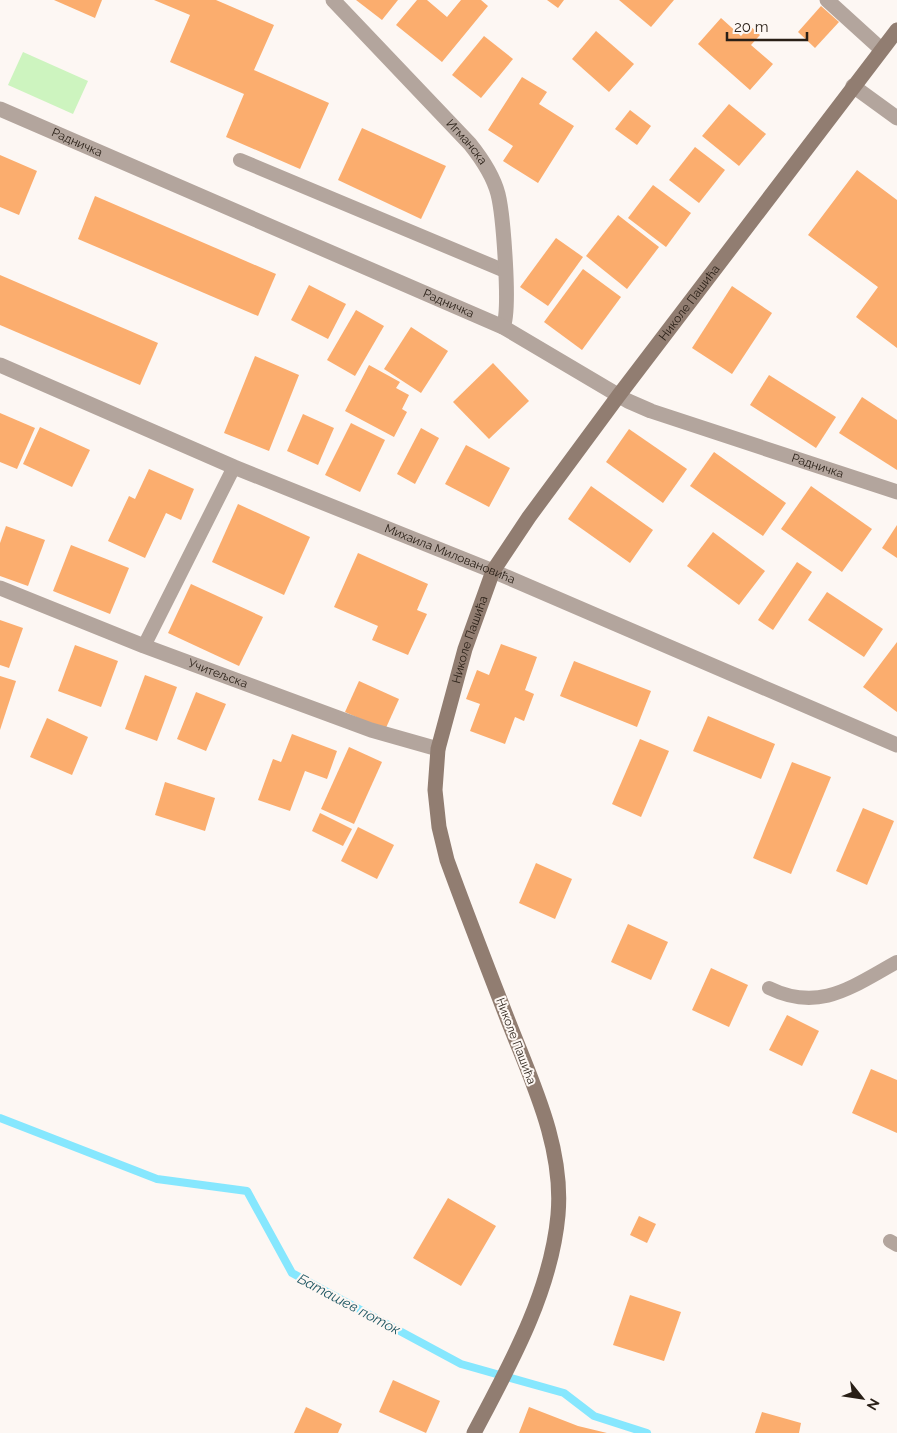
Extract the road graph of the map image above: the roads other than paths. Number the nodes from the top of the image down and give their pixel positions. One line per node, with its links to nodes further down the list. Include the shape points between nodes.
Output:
1 (333, 0): 9 (street, Игманска, via 470,144 488,168 498,194)
2 (827, 0): 4 (street)
3 (897, 30): 4 (street, Николе Пашића)
4 (881, 49): 5 (street, Николе Пашића)
5 (853, 86): 7 (street); 12 (street, Николе Пашића)
6 (0, 109): 10 (street, Радничка)
7 (897, 118)
8 (240, 160): 9 (lane)
9 (505, 271): 10 (street, Игманска, via 508,308)
10 (503, 327): 12 (street, Радничка)
11 (0, 365): 13 (street, Михаила Миловановића)
12 (618, 395): 14 (street, Радничка, via 651,411); 15 (street, Николе Пашића)
13 (234, 467): 15 (street, Михаила Миловановића); 17 (lane)
14 (897, 492)
15 (492, 572): 18 (street, Михаила Миловановића); 19 (street, Николе Пашића, via 465,649)
16 (0, 588): 17 (street, Учитељска)
17 (144, 646): 19 (street, Учитељска, via 371,730)
18 (897, 745)
19 (438, 749): 22 (street, Николе Пашића, via 435,790 447,860 540,1103 556,1154 559,1183 553,1251 542,1286 514,1354)
20 (897, 962): 21 (lane, via 831,996 801,999)
21 (769, 988)
22 (474, 1433)

